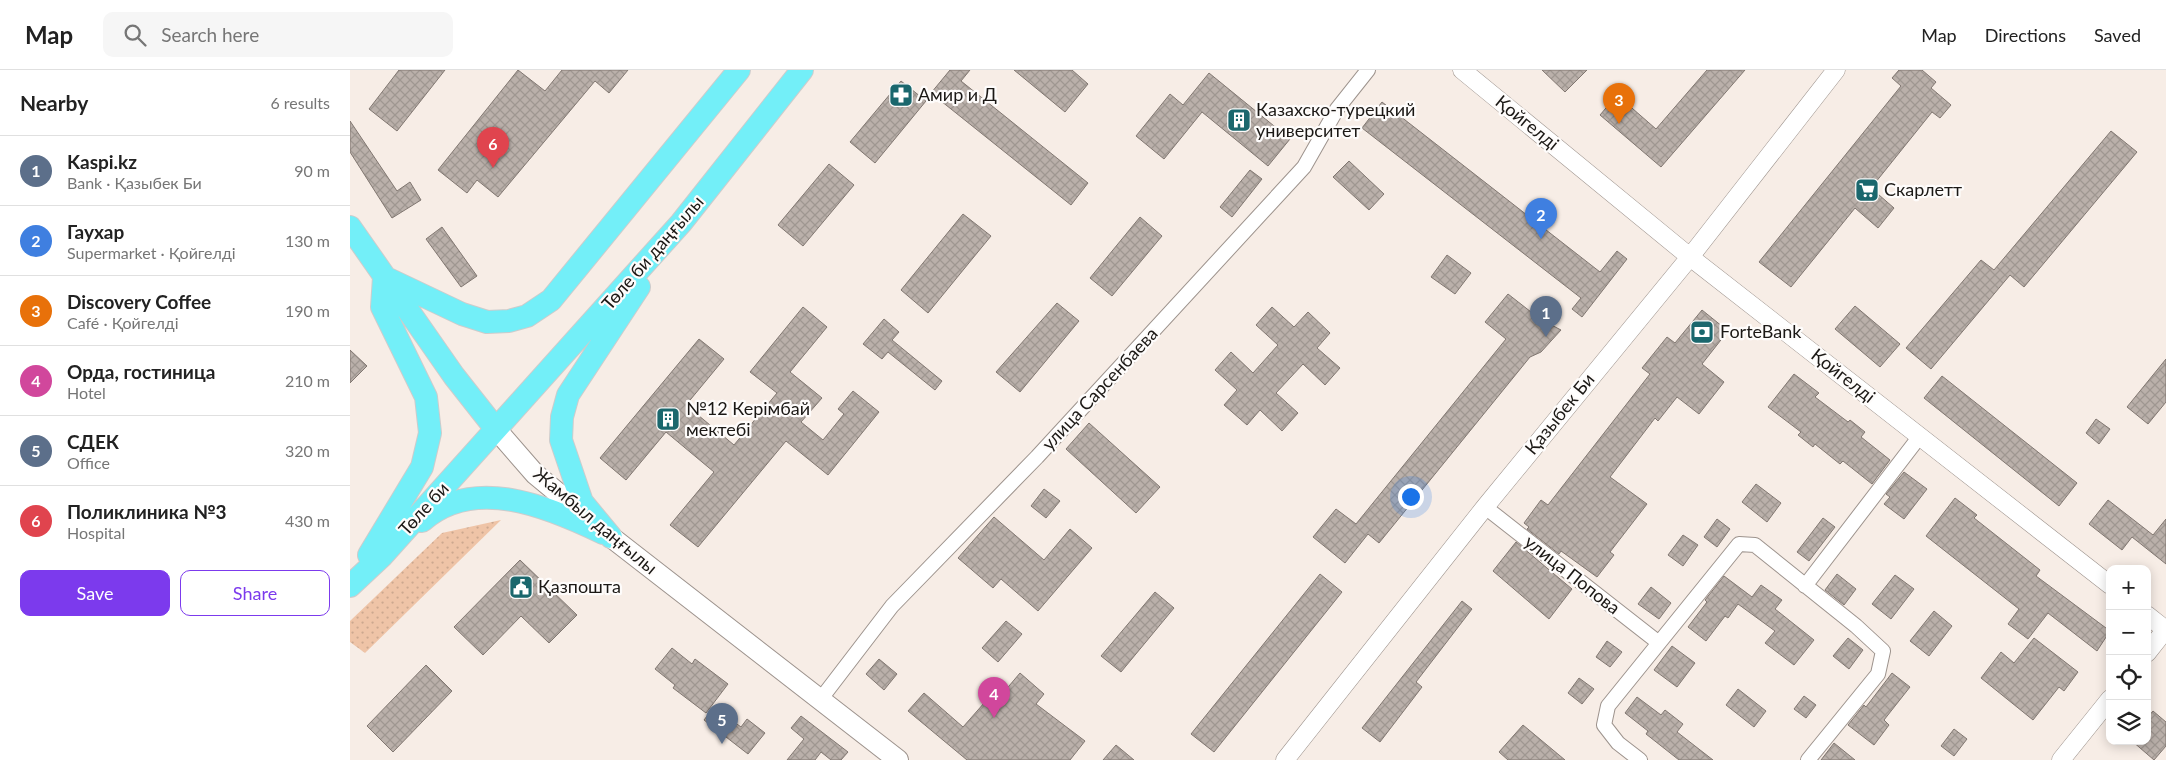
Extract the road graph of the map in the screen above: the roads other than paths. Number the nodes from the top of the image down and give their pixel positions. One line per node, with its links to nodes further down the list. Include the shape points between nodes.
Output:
1 (739, 70): 9 (main road, via 551,300 527,316 487,322 462,314)
2 (802, 70): 6 (main road, Төле би даңғылы)
3 (1368, 70): 22 (street, улица Сарсенбаева, via 1338,109 1304,167 1037,457 892,606)
4 (1462, 70): 8 (street, Қойгелді)
5 (1836, 70): 8 (street, Қазыбек Би)
6 (681, 223): 10 (main road, Төле би даңғылы); 13 (main road, via 568,395 562,417 561,440 582,502)
7 (350, 227): 9 (main road, Жамбыл даңғылы)
8 (1690, 256): 11 (street, Қойгелді); 12 (street, Қазыбек Би)
9 (384, 277): 10 (main road, Жамбыл даңғылы, via 454,376); 16 (main road, via 382,307 426,397 430,433 422,467)
10 (496, 428): 13 (main road, Жамбыл даңғылы, via 535,474); 14 (main road, Төле би)
11 (1920, 436): 15 (street, Қойгелді); 17 (street)
12 (1485, 507): 20 (street, улица Попова); 25 (street, Қазыбек Би)
13 (611, 537): 14 (main road, via 565,515 513,499 472,498 435,510); 22 (main road, Жамбыл даңғылы)
14 (382, 556): 16 (main road, Төле би)
15 (2106, 582)
16 (350, 586)
17 (1805, 586): 20 (street, via 1755,545 1739,544); 27 (street, via 1883,651 1878,674)
18 (2151, 618): 19 (street)
19 (2166, 629): 21 (street)
20 (1659, 643): 26 (street, via 1608,706 1604,725 1618,743)
21 (2151, 648)
22 (820, 700): 24 (main road, Жамбыл даңғылы)
23 (2109, 700): 28 (street)
24 (898, 760)
25 (1286, 760)
26 (1640, 760)
27 (1808, 760)
28 (2061, 760)

